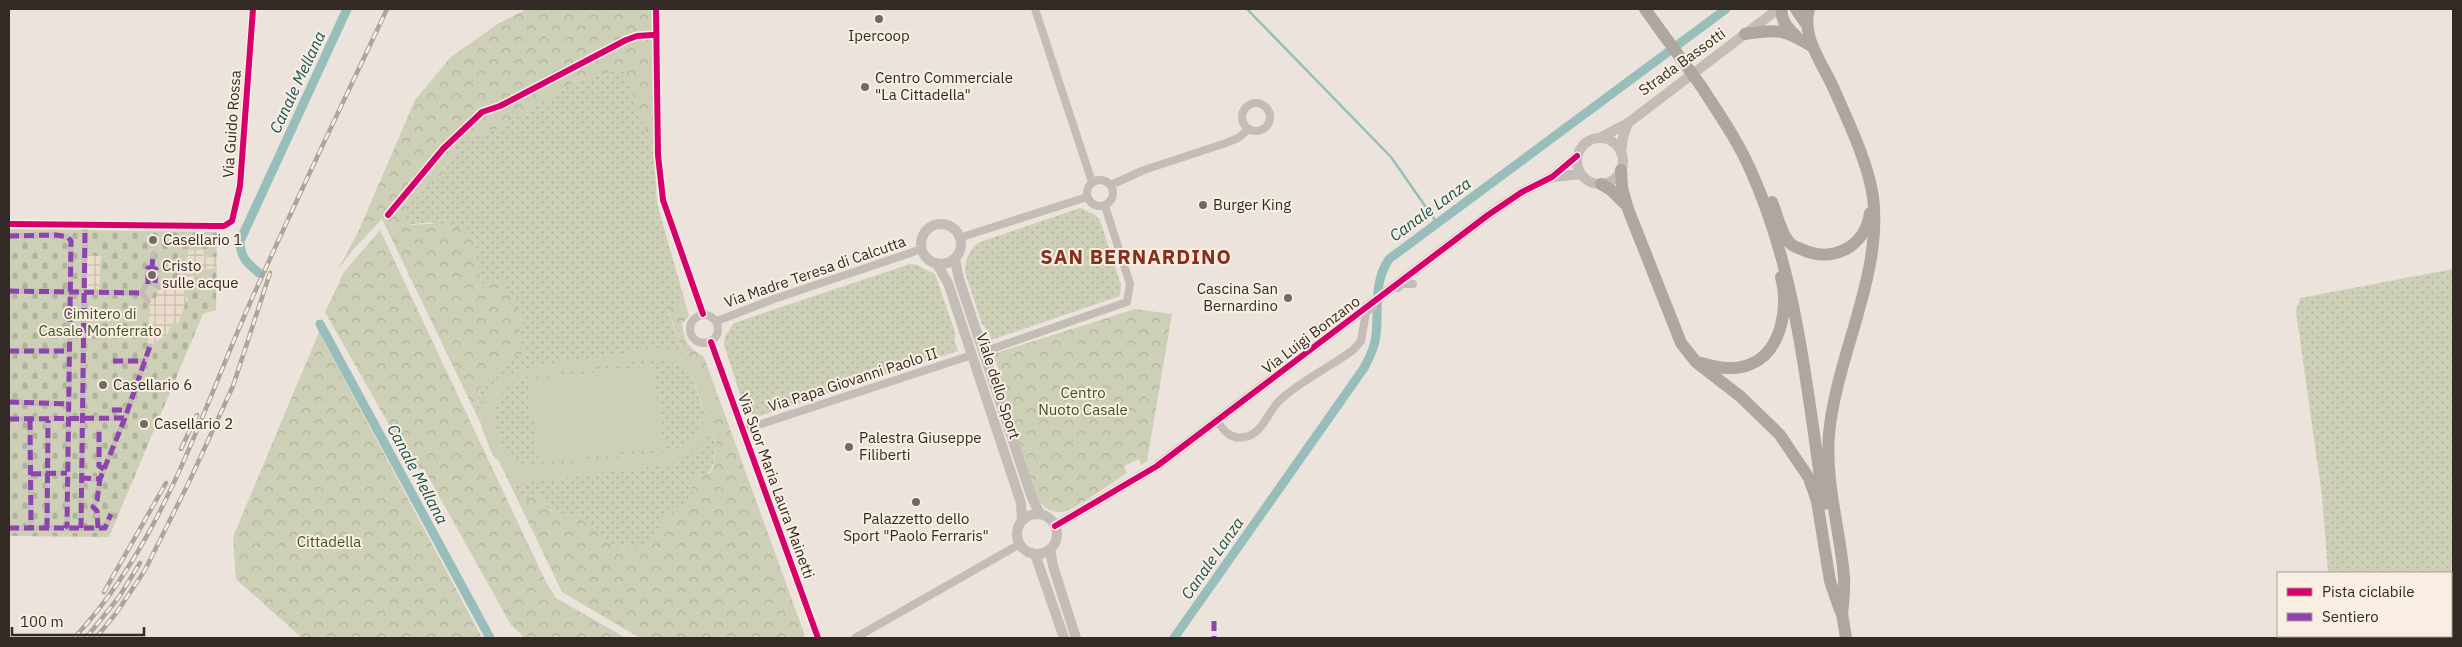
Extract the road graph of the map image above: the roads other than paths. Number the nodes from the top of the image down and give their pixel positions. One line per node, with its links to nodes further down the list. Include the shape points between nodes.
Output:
1 (253, 9): 29 (street, Via Guido Rossa, via 240,186 232,221 224,226)
2 (656, 9): 45 (street, via 658,155 663,200)
3 (1035, 9): 22 (street)
4 (1645, 9): 16 (highway, bridge, via 1701,86)
5 (1778, 9): 10 (street, Strada Bassotti)
6 (1782, 9): 11 (highway, via 1786,26)
7 (1796, 9): 9 (highway)
8 (1809, 9): 9 (highway)
9 (1808, 27): 12 (highway)
10 (1745, 34): 11 (highway, via 1774,30); 13 (street, Strada Bassotti)
11 (1796, 37): 12 (highway)
12 (1813, 47): 25 (highway, via 1861,158)
13 (1628, 123): 15 (street, Strada Bassotti); 17 (street)
14 (1249, 129): 24 (street, via 1226,143 1144,170)
15 (1600, 138): 17 (street, via 1613,142); 18 (street, via 1585,143)
16 (1736, 142): 25 (highway, via 1747,150 1762,176 1791,244 1809,253 1831,254 1846,250 1861,239 1870,218); 55 (highway, via 1738,156 1774,254 1782,282 1784,310 1779,333 1767,352 1752,364 1718,368); 92 (highway, via 1766,207 1794,302)
17 (1621, 153): 19 (street)
18 (1577, 156): 20 (street); 21 (street, Via Luigi Bonzano)
19 (1621, 170): 23 (street, via 1613,180); 28 (highway)
20 (1581, 174): 21 (street, Via Luigi Bonzano); 23 (street)
21 (1552, 177): 68 (street, Via Luigi Bonzano, via 1488,215)
22 (1092, 182): 24 (street, via 1104,180); 26 (street, via 1087,189)
23 (1600, 184): 28 (highway, via 1621,198)
24 (1111, 185): 27 (street, via 1113,197)
25 (1873, 196): 92 (highway, via 1874,230 1869,264 1829,434 1831,496 1844,579)
26 (1087, 197): 27 (street, via 1096,206); 32 (street)
27 (1105, 206): 51 (street, via 1130,284 1127,302)
28 (1628, 209): 55 (highway, via 1681,343)
29 (9, 224)
30 (85, 230): 42 (street)
31 (9, 236): 41 (street, via 56,235 70,238)
32 (960, 238): 33 (street, via 950,227 935,226 924,235); 35 (street, via 960,249)
33 (922, 249): 36 (street, via 927,259); 46 (street, Via Madre Teresa di Calcutta)
34 (153, 254): 37 (street)
35 (955, 259): 36 (street, via 947,264); 51 (street, Viale dello Sport, via 958,278)
36 (937, 264): 52 (street, Viale dello Sport, via 948,283)
37 (152, 269): 38 (street, via 148,268); 38 (street, via 156,269 157,285)
38 (148, 284): 43 (street)
39 (1413, 284): 68 (street, via 1402,284 1366,312 1361,341 1353,350 1287,394 1258,431 1246,437 1236,437 1227,434)
40 (9, 291): 41 (street)
41 (69, 292): 42 (street); 50 (street)
42 (83, 292): 43 (street); 67 (street)
43 (142, 293): 44 (street)
44 (148, 301)
45 (703, 314): 46 (street); 47 (street, via 692,322 691,335 697,341)
46 (717, 321): 47 (street, via 717,335)
47 (711, 342): 69 (street, Via Suor Maria Laura Mainetti)
48 (150, 346): 54 (street)
49 (9, 351): 50 (street)
50 (68, 351): 59 (street)
51 (983, 352): 80 (street, Viale dello Sport)
52 (972, 355): 69 (street, Via Papa Giovanni Paolo II); 81 (street, Viale dello Sport, via 1021,503)
53 (113, 361): 54 (street)
54 (145, 362): 56 (street)
55 (1696, 362): 92 (highway, via 1741,398 1780,436 1810,478 1830,581)
56 (137, 385): 57 (street); 61 (street)
57 (126, 386)
58 (9, 402): 59 (street)
59 (68, 404): 64 (street)
60 (112, 410): 61 (street)
61 (128, 410): 62 (street)
62 (126, 418): 67 (street); 72 (street)
63 (9, 419): 65 (street)
64 (68, 419): 66 (street); 67 (street); 76 (street)
65 (30, 420): 66 (street); 74 (street)
66 (48, 420): 75 (street)
67 (81, 420): 77 (street)
68 (1217, 421): 82 (street, Via Luigi Bonzano, via 1157,466)
69 (743, 430): 93 (street, Via Suor Maria Laura Mainetti)
70 (99, 432): 71 (street)
71 (99, 452): 72 (street); 73 (street, via 99,466)
72 (111, 452): 73 (street)
73 (104, 469): 78 (street)
74 (31, 474): 75 (street); 84 (street)
75 (47, 474): 76 (street); 85 (street)
76 (68, 474): 86 (street)
77 (81, 478): 78 (street); 87 (street)
78 (100, 479): 88 (street, via 93,507 97,511)
79 (111, 514): 88 (street, via 105,528)
80 (1040, 514): 81 (street, via 1027,516); 82 (street)
81 (1022, 521): 89 (street, via 1017,532)
82 (1055, 526): 90 (street, via 1056,538)
83 (9, 528): 84 (street)
84 (31, 528): 85 (street)
85 (47, 528): 86 (street)
86 (65, 528): 87 (street)
87 (81, 528): 88 (street)
88 (98, 528)
89 (1020, 544): 91 (street); 94 (street)
90 (1050, 549): 91 (street); 96 (street)
91 (1035, 554): 95 (street)
92 (1842, 615): 97 (highway)
93 (818, 638)
94 (855, 638)
95 (1064, 638)
96 (1076, 638)
97 (1846, 638)

